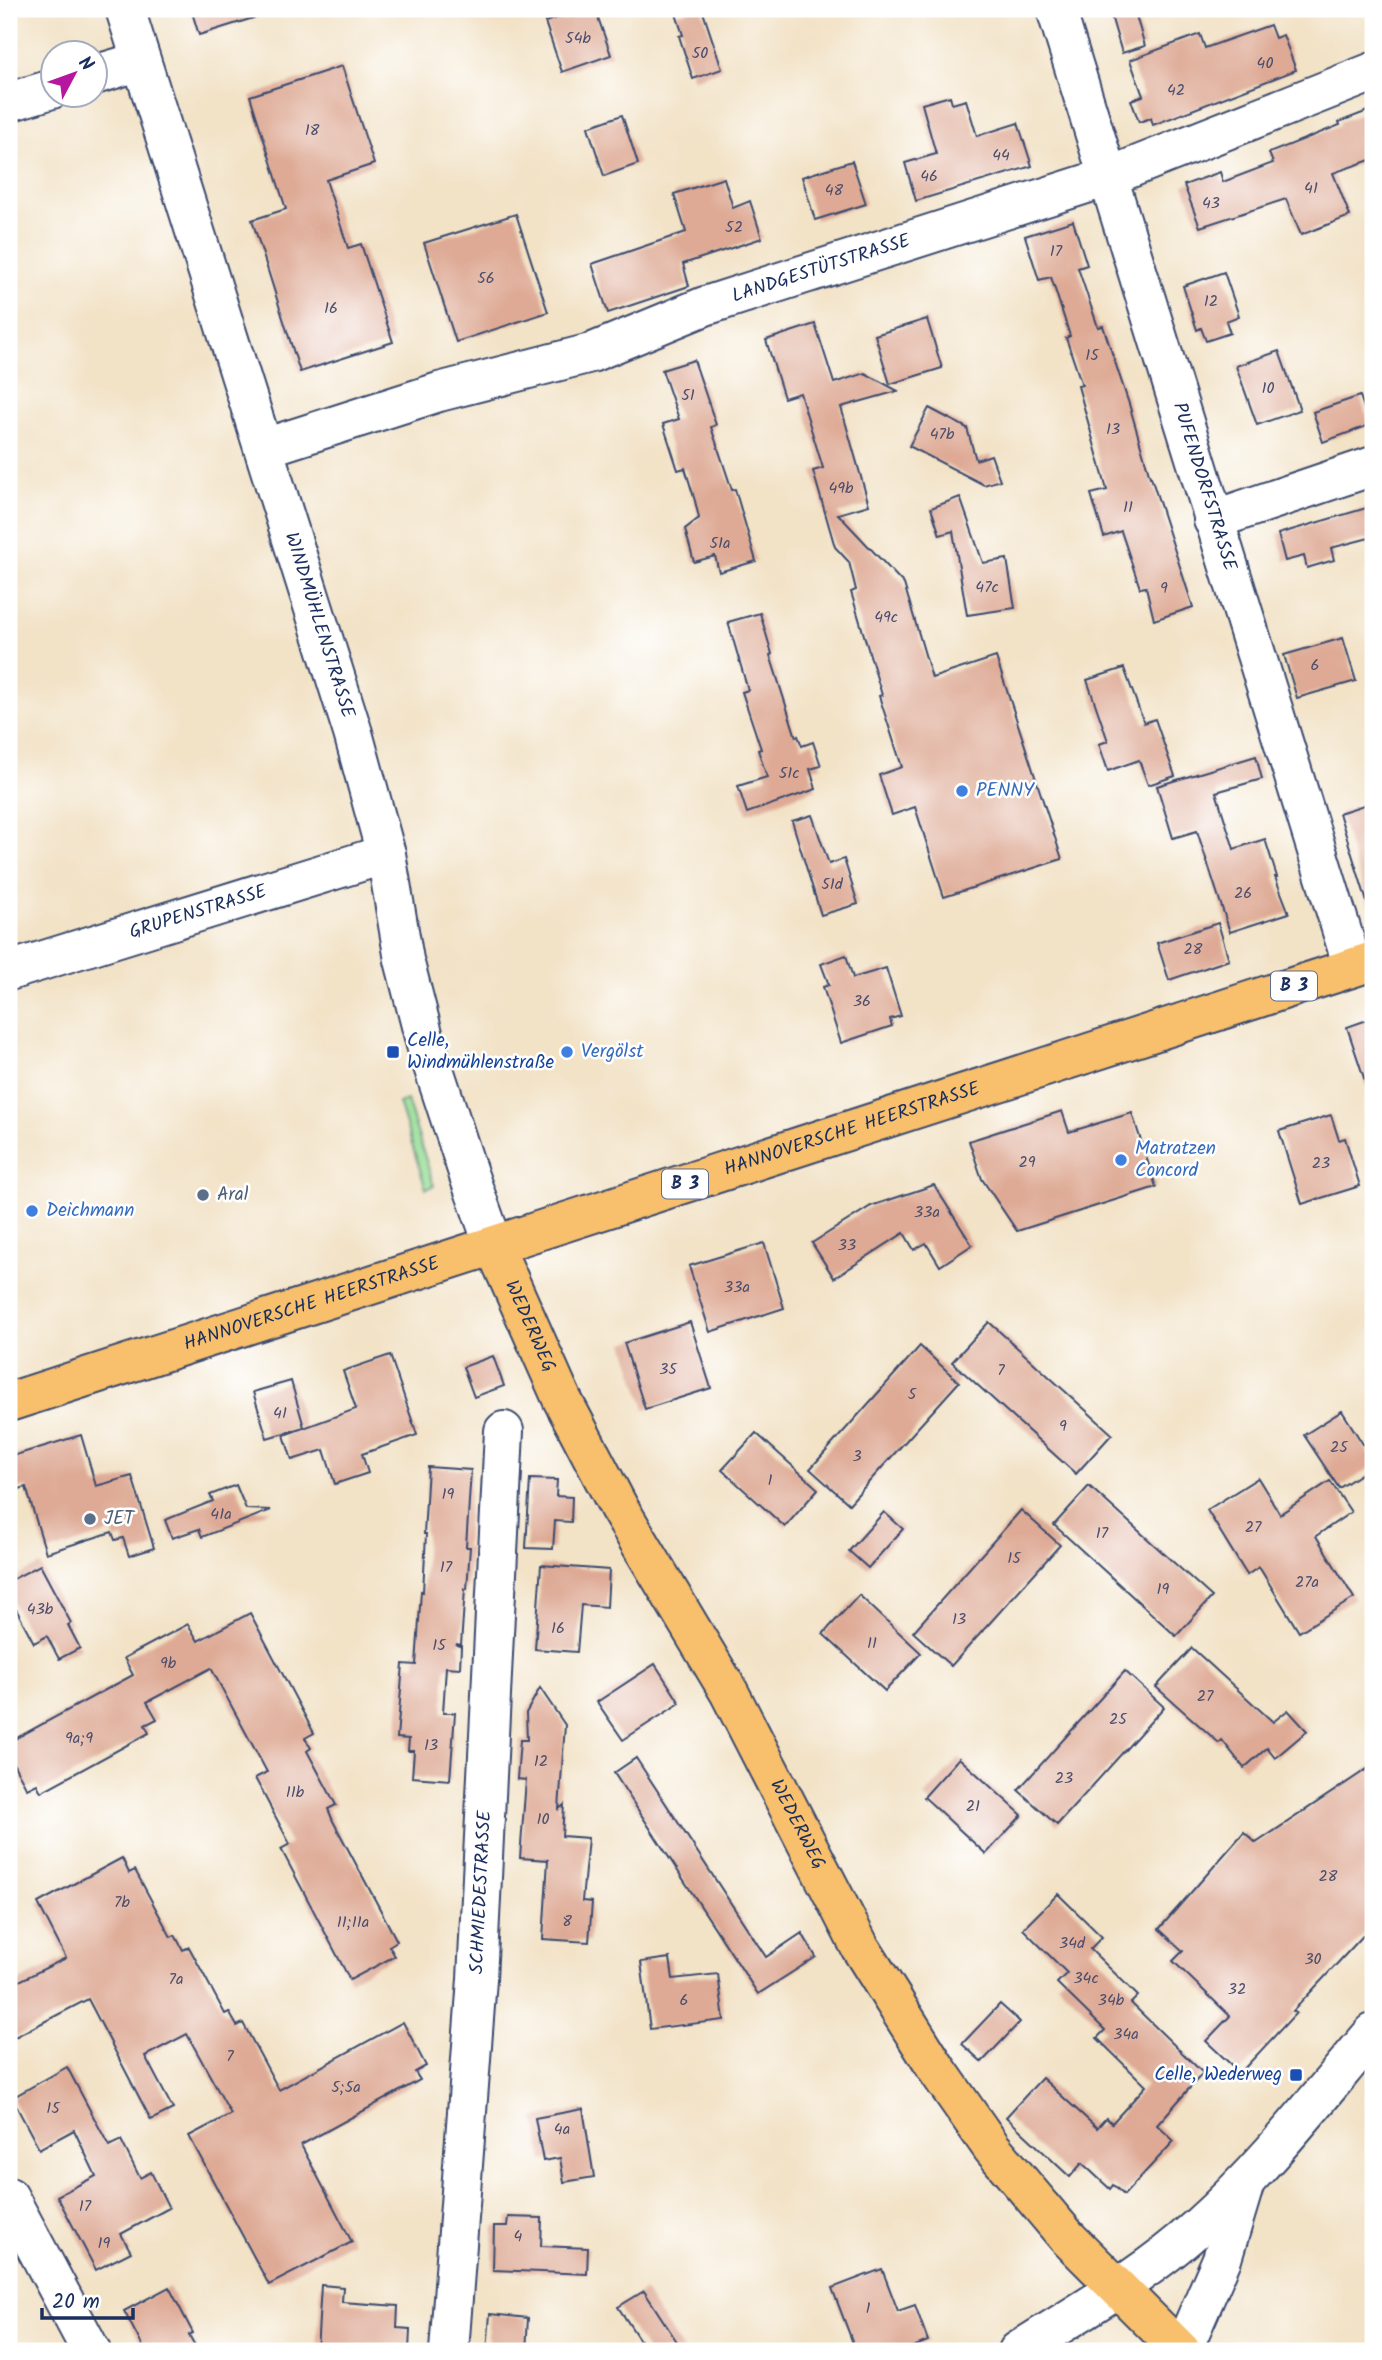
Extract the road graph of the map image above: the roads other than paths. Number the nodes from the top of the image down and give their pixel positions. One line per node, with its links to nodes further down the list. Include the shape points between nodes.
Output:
1 (125, 9): 3 (street, WINDMÜHLENSTRASSE)
2 (1056, 9): 8 (street, PUFENDORFSTRASSE)
3 (141, 61): 4 (street); 9 (street, WINDMÜHLENSTRASSE)
4 (108, 71)
5 (1373, 72): 8 (street, LANDGESTÜTSTRASSE)
6 (38, 94): 7 (street)
7 (9, 103)
8 (1108, 177): 9 (street, LANDGESTÜTSTRASSE, via 705,306 591,353 439,392); 11 (street, PUFENDORFSTRASSE)
9 (264, 448): 12 (street, WINDMÜHLENSTRASSE)
10 (1373, 466): 11 (street)
11 (1213, 520): 13 (street, PUFENDORFSTRASSE)
12 (386, 854): 14 (street, GRUPENSTRASSE); 15 (street, WINDMÜHLENSTRASSE, via 404,960 426,1045)
13 (1363, 964): 15 (main road, HANNOVERSCHE HEERSTRASSE / B 3)
14 (9, 971)
15 (494, 1246): 16 (main road, HANNOVERSCHE HEERSTRASSE); 21 (main road, WEDERWEG, via 562,1399 619,1508 729,1692 860,1947 992,2148)
16 (9, 1402)
17 (504, 1431): 23 (street, SCHMIEDESTRASSE, via 477,1979)
18 (1373, 2033): 19 (street)
19 (1245, 2184): 21 (street, via 1197,2229); 25 (street, via 1222,2259)
20 (9, 2197): 22 (street)
21 (1116, 2288): 24 (street); 25 (main road, WEDERWEG)
22 (91, 2351)
23 (449, 2351)
24 (1018, 2351)
25 (1182, 2351)

